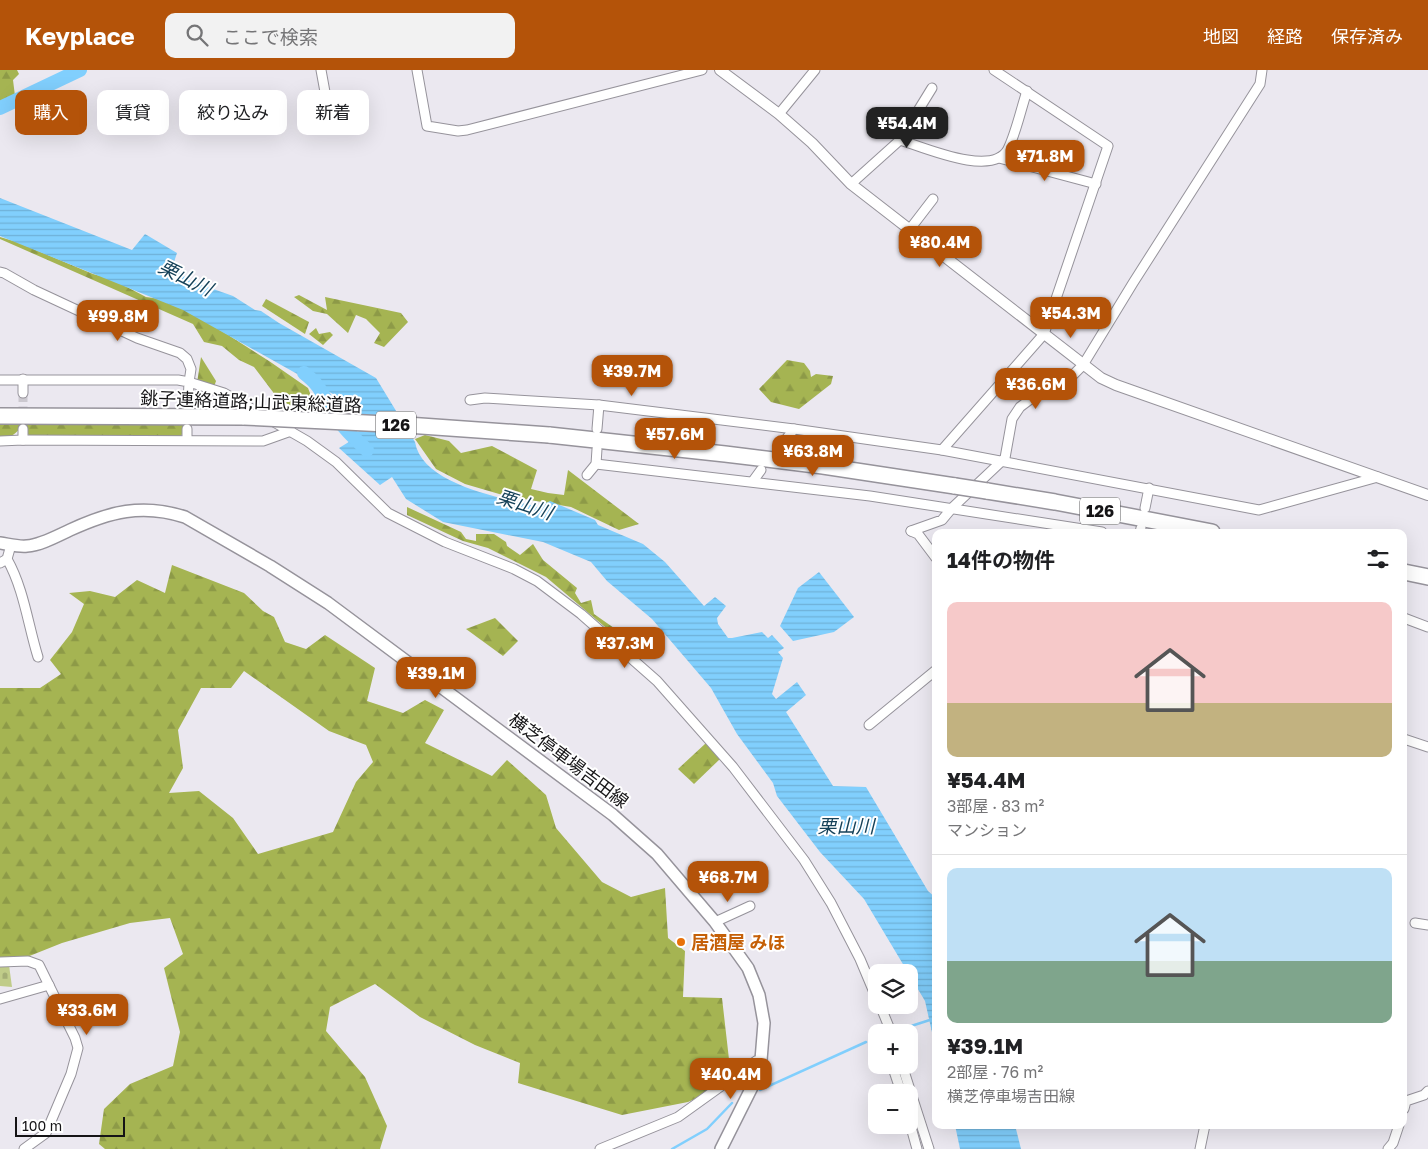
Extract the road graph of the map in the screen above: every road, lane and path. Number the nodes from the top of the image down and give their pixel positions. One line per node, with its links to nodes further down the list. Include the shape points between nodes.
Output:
1 (321, 70): 9 (street)
2 (417, 70): 3 (street, via 427,126 458,131)
3 (702, 70)
4 (720, 70): 11 (street)
5 (815, 70): 11 (street)
6 (994, 70): 10 (street)
7 (1262, 70): 20 (street, via 1260,84)
8 (932, 88): 12 (street)
9 (325, 90)
10 (1027, 91): 13 (street, via 1007,151); 15 (street, via 1108,146)
11 (779, 114): 14 (street, via 812,143)
12 (900, 140): 13 (street, via 964,160 992,161); 14 (street)
13 (999, 158): 15 (street)
14 (850, 184): 17 (street)
15 (1096, 184): 19 (street)
16 (932, 199): 17 (street)
17 (910, 229): 19 (street)
18 (0, 272): 23 (street, via 137,338 180,353 191,369)
19 (1044, 334): 20 (street); 39 (street)
20 (1083, 365): 40 (street, via 1070,378 1020,407 1012,419 1007,452); 44 (street, via 1116,384)
21 (23, 379): 22 (street); 23 (street); 24 (street)
22 (0, 380)
23 (189, 382): 26 (street); 33 (street, via 224,393)
24 (23, 392)
25 (470, 400): 27 (street, via 486,398)
26 (188, 404)
27 (599, 405): 29 (street); 32 (street)
28 (0, 416): 51 (highway, 銚子連絡道路;山武東総道路 / 126, bridge, via 244,417 549,435 822,466 1055,502)
29 (597, 428)
30 (23, 429): 34 (street)
31 (187, 429): 35 (street)
32 (794, 429): 37 (street); 39 (street)
33 (291, 431): 35 (street, via 263,442); 69 (street, via 336,462 388,513 444,542 537,581 581,614 657,681 733,767 804,860 835,911)
34 (23, 440): 35 (street); 36 (street)
35 (187, 440)
36 (0, 441)
37 (780, 447)
38 (596, 449): 41 (street)
39 (942, 450): 40 (street)
40 (1002, 462): 46 (street); 48 (street)
41 (596, 464): 43 (street); 45 (street)
42 (762, 470): 45 (street)
43 (588, 475)
44 (1378, 477): 46 (street, via 1259,510); 47 (street)
45 (753, 481): 48 (street)
46 (1149, 488): 49 (street)
47 (1428, 495)
48 (952, 508): 50 (street); 53 (street, via 942,520 911,531 918,534)
49 (1145, 508)
50 (1083, 529)
51 (1196, 529)
52 (5, 544): 54 (street); 65 (main road, 横芝停車場吉田線, via 26,546 103,516 138,510 172,513 197,523 328,603 613,815 657,854)
53 (932, 553)
54 (4, 561): 59 (street, via 12,567)
55 (1407, 573): 56 (highway)
56 (1428, 577)
57 (1407, 619): 58 (street)
58 (1428, 627)
59 (38, 658)
60 (932, 673): 61 (street)
61 (869, 725)
62 (1407, 740): 63 (street)
63 (1428, 747)
64 (750, 906): 65 (street)
65 (715, 922): 72 (main road, 横芝停車場吉田線, via 748,968 759,995 764,1022)
66 (1415, 923): 67 (street)
67 (1428, 925)
68 (0, 962): 70 (street, via 39,965)
69 (868, 978)
70 (49, 985): 71 (street); 79 (street, via 78,1048 71,1074 46,1133)
71 (0, 999)
72 (761, 1060): 80 (street, via 678,1117); 81 (main road, 横芝停車場吉田線, via 754,1083)
73 (905, 1074): 83 (street)
74 (1427, 1095): 75 (street)
75 (1407, 1102)
76 (1204, 1129): 84 (street)
77 (1397, 1129): 85 (street)
78 (913, 1134): 82 (street)
79 (24, 1149)
80 (600, 1149)
81 (721, 1149)
82 (917, 1149)
83 (929, 1149)
84 (1200, 1149)
85 (1388, 1149)

